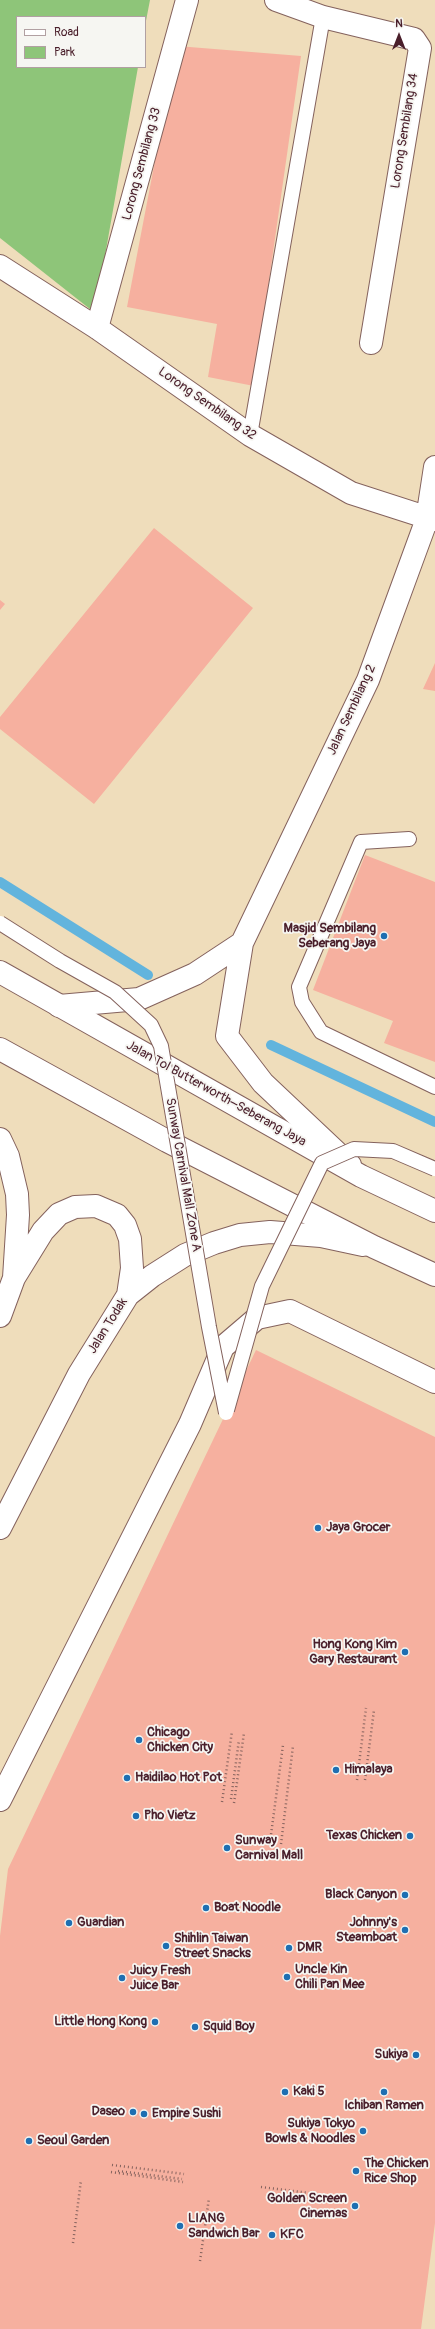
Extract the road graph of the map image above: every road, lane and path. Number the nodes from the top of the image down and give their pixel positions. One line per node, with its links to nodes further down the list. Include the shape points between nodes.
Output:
1 (187, 0): 5 (main road, Lorong Sembilang 33)
2 (276, 0): 3 (main road, Lorong Sembilang 34)
3 (323, 17): 6 (main road, Lorong Sembilang 34, via 414,40 420,48); 7 (lane)
4 (0, 266): 5 (main road, Lorong Sembilang 32)
5 (97, 328): 7 (main road, Lorong Sembilang 32)
6 (371, 343)
7 (250, 435): 9 (main road, Lorong Sembilang 32, via 351,493)
8 (435, 467): 9 (main road, Jalan Sembilang 2)
9 (431, 519): 12 (main road, Jalan Sembilang 2, via 368,680)
10 (409, 839): 16 (lane, via 361,842 299,987 302,1002 321,1032)
11 (0, 923): 18 (lane, Sunway Carnival Mall Zone A, bridge, via 116,992 151,1025 161,1046 226,1413 262,1286 322,1163 354,1150 392,1151)
12 (242, 943): 14 (main road, via 195,974 138,999); 19 (main road, Jalan Sembilang 2, via 227,1036 263,1083)
13 (0, 972): 14 (main road, Jalan Tol Butterworth–Seberang Jaya)
14 (59, 1006): 19 (main road, Jalan Tol Butterworth–Seberang Jaya)
15 (0, 1049): 21 (main road, via 168,1141)
16 (435, 1087)
17 (0, 1139): 23 (main road, via 8,1156 17,1194)
18 (435, 1169)
19 (361, 1176): 20 (main road, Jalan Tol Butterworth–Seberang Jaya)
20 (435, 1211)
21 (374, 1247): 22 (main road); 24 (main road, Jalan Todak, via 321,1236 270,1232 240,1235 214,1242 185,1255)
22 (435, 1275)
23 (14, 1278): 24 (main road, via 43,1231 59,1214 75,1207 96,1206 117,1215 125,1225 130,1239 132,1268); 25 (main road)
24 (128, 1295): 27 (main road, Jalan Todak, via 79,1374)
25 (0, 1316)
26 (435, 1382): 40 (main road, via 290,1311 258,1318 223,1347 190,1424)
27 (0, 1528)
28 (366, 1708): 36 (path)
29 (374, 1710): 37 (path)
30 (232, 1732): 41 (path)
31 (244, 1733): 42 (path)
32 (232, 1739): 38 (path)
33 (239, 1740): 39 (path)
34 (283, 1745): 43 (path)
35 (293, 1746): 44 (path)
36 (357, 1780)
37 (365, 1780)
38 (224, 1798)
39 (231, 1799)
40 (0, 1800)
41 (222, 1802)
42 (234, 1803)
43 (270, 1842)
44 (280, 1844)
45 (112, 2165): 46 (path, via 184,2174)
46 (119, 2165)
47 (118, 2171): 48 (path, via 182,2181)
48 (111, 2172)
49 (81, 2180): 53 (path)
50 (261, 2187): 51 (path)
51 (317, 2194)
52 (209, 2198): 54 (path)
53 (73, 2243)
54 (200, 2261)

